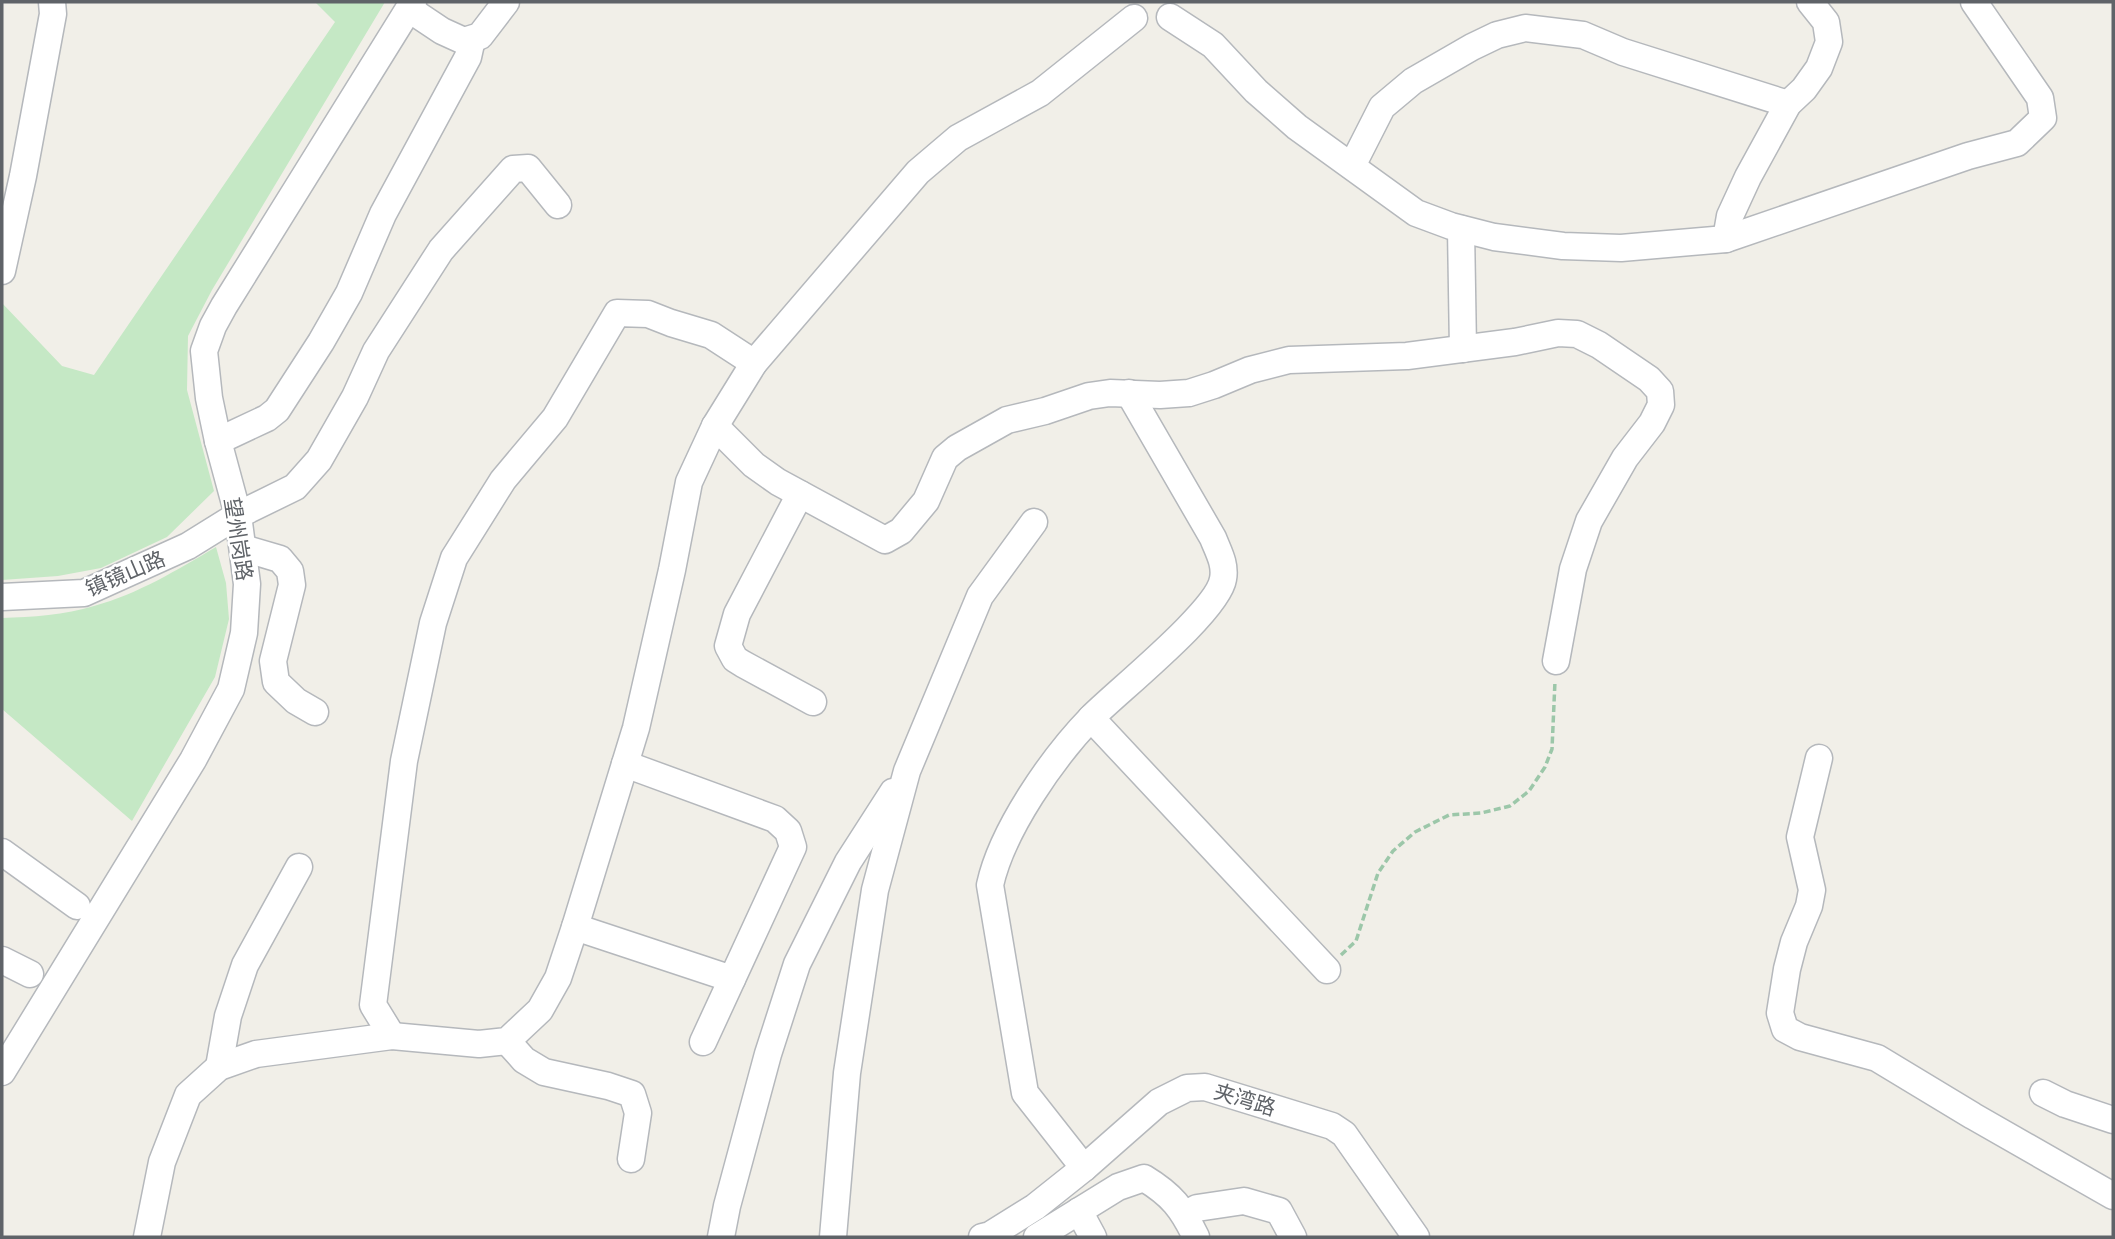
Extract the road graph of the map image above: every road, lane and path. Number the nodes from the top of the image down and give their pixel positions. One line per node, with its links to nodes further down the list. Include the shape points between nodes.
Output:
1 (52, 2): 14 (street)
2 (506, 2): 8 (street, via 480,36)
3 (1810, 2): 9 (street, via 1826,22 1829,42 1819,68)
4 (1974, 2): 13 (street, via 2040,97 2043,118 2017,143)
5 (411, 5): 8 (street, via 451,36); 19 (street, 望州岗路, via 213,326 204,351)
6 (1173, 9): 7 (street, via 1156,25 1140,23); 10 (street, via 1280,113)
7 (1131, 10): 16 (street, via 1040,93 958,138 918,172)
8 (471, 40): 19 (street, via 468,57 314,353 277,410)
9 (1788, 104): 10 (street, via 1583,35 1525,28 1497,35 1413,81 1382,107); 13 (street, via 1730,216)
10 (1352, 166): 12 (street, via 1416,213)
11 (558, 205): 21 (street, 镇镜山路, via 528,168 513,169 441,250 376,351 319,460 295,487)
12 (1461, 229): 13 (street, via 1563,246 1621,248); 15 (street)
13 (1726, 239)
14 (2, 271)
15 (1463, 349): 17 (street, via 1289,360 1189,393); 25 (street, via 1577,334 1649,379 1660,391 1661,405 1652,424 1625,458 1589,521 1573,569)
16 (754, 363): 18 (street); 40 (street, via 710,335 648,314 617,313 555,418 503,480 454,558 433,622 404,761 373,1006)
17 (1129, 393): 20 (street, via 1089,396 1007,420 965,443 945,458 926,501 901,531 884,540); 28 (street, via 1213,538 1223,561 1223,580 1206,610)
18 (715, 426): 20 (street, via 754,465); 30 (street, via 689,482)
19 (218, 441): 21 (street, 望州岗路)
20 (800, 494): 26 (street, via 737,614 728,646 735,659)
21 (238, 515): 23 (street, 望州岗路); 24 (street, 镇镜山路, via 188,546 84,593)
22 (1034, 522): 31 (street, via 980,596)
23 (243, 548): 27 (street, via 280,559 290,571 292,585 274,661 276,682); 44 (street, 望州岗路, via 247,584 244,632 231,689 194,760)
24 (2, 597)
25 (1556, 661): 37 (path, via 1552,749 1529,791 1510,806 1449,815 1415,832 1393,850 1378,873 1356,941)
26 (813, 702)
27 (315, 712)
28 (1091, 718): 37 (street); 48 (street, via 1056,759 1018,817 990,885 1025,1093)
29 (1819, 758): 49 (street, via 1800,837 1812,890 1787,969 1780,1013 1785,1029 1877,1058)
30 (625, 764): 35 (street); 39 (street, via 775,819 788,831 793,847)
31 (906, 771): 53 (street, via 848,862 797,964 768,1054); 54 (street, via 873,903 847,1073)
32 (2, 852): 34 (street)
33 (299, 867): 43 (street, via 245,965 228,1016)
34 (77, 906)
35 (575, 927): 39 (street); 41 (street, via 558,978 540,1010)
36 (2, 960): 38 (street)
37 (1327, 970)
38 (30, 974)
39 (732, 979): 42 (street)
40 (392, 1036): 41 (street, via 479,1044); 43 (street, via 257,1054)
41 (507, 1041): 47 (street, via 524,1060 544,1072 632,1094 638,1113)
42 (703, 1042)
43 (219, 1067): 52 (street, via 188,1095 162,1161)
44 (2, 1072)
45 (2043, 1093): 46 (street)
46 (2113, 1120)
47 (631, 1159)
48 (1084, 1168): 55 (street, 夹湾路, via 1035,1207); 59 (street, 夹湾路, via 1159,1102 1187,1088 1205,1087 1332,1126 1344,1134)
49 (2113, 1196)
50 (1079, 1211): 51 (street, via 1118,1187 1144,1178 1164,1189); 56 (street); 57 (street)
51 (1190, 1226): 58 (street, via 1198,1208 1244,1201 1279,1211)
52 (147, 1237)
53 (721, 1237)
54 (833, 1237)
55 (982, 1237)
56 (1037, 1237)
57 (1093, 1237)
58 (1293, 1237)
59 (1416, 1237)

